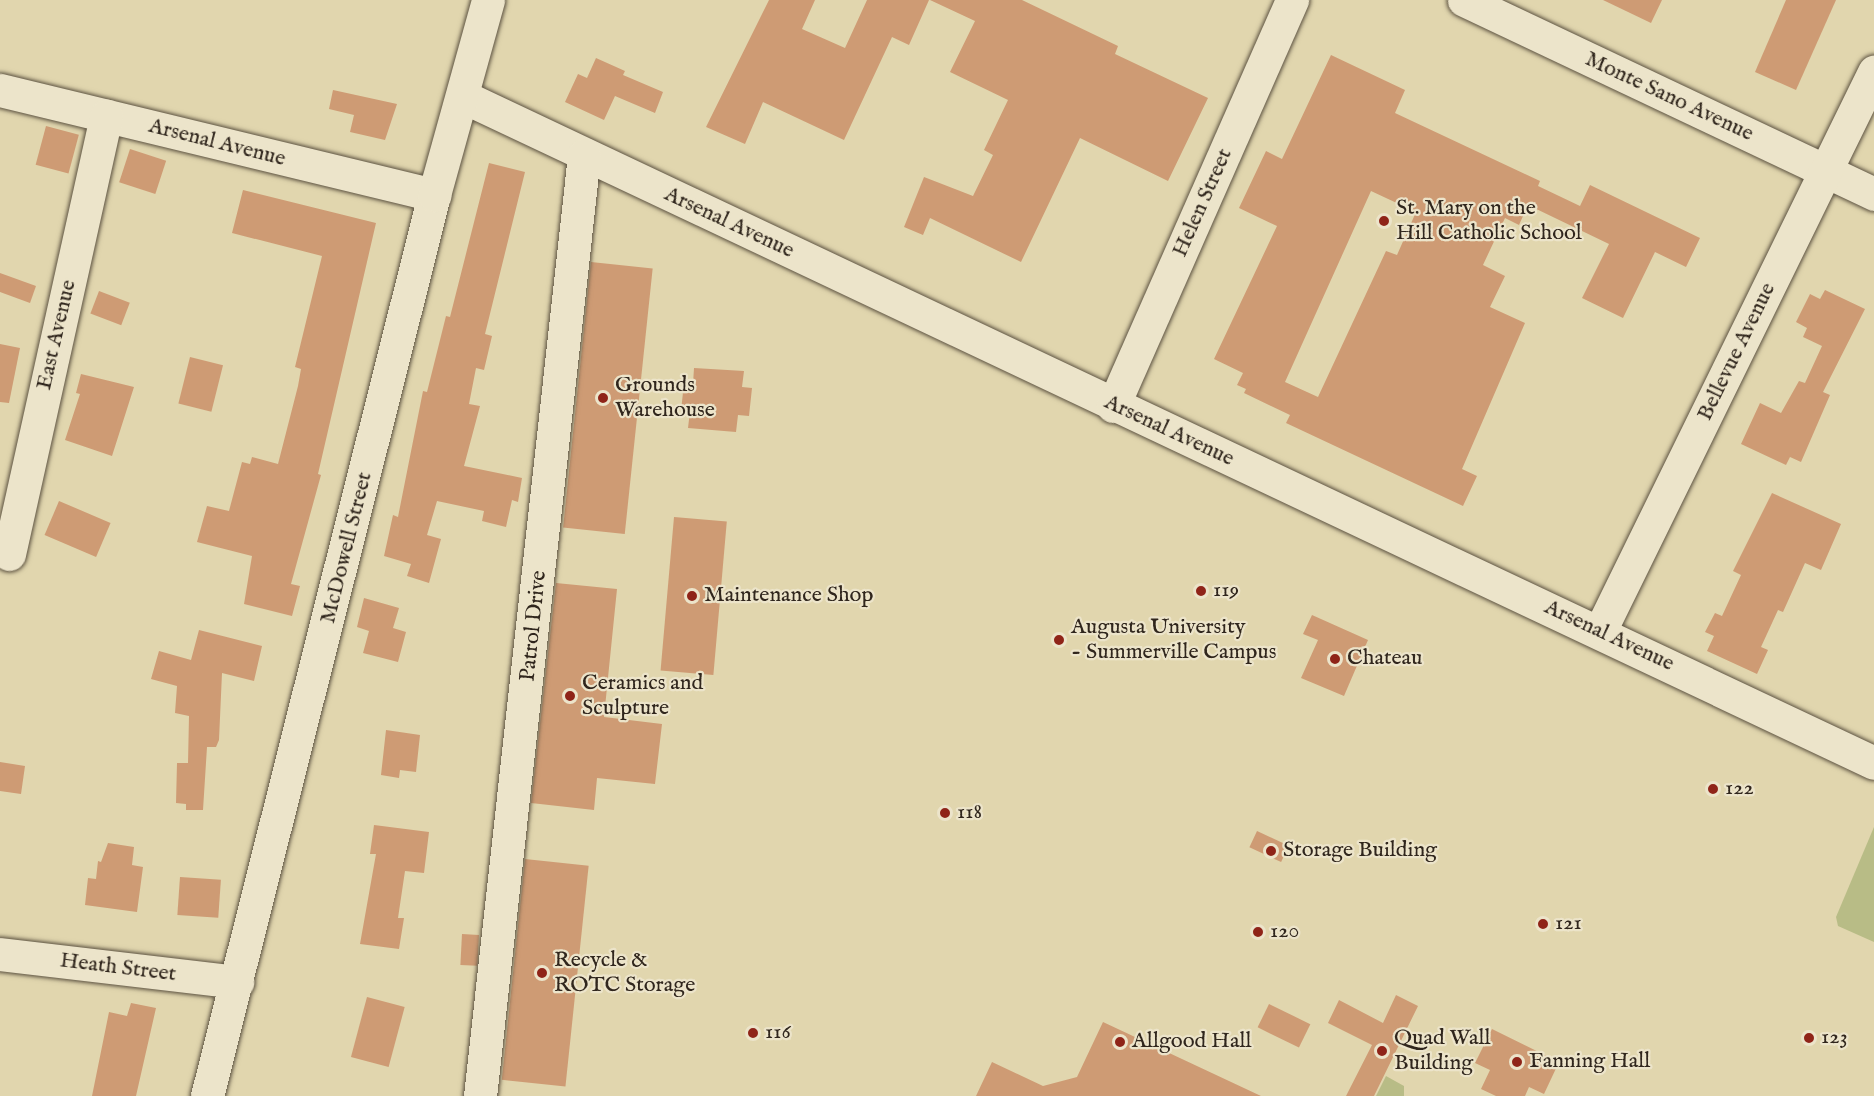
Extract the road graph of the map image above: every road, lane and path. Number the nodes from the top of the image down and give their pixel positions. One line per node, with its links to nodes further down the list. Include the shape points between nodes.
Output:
1 (488, 0): 6 (street, McDowell Street)
2 (1292, 0): 12 (street, Helen Street)
3 (1464, 0): 9 (street, Monte Sano Avenue)
4 (1874, 72): 9 (street, Bellevue Avenue)
5 (0, 90): 7 (street, Arsenal Avenue)
6 (464, 97): 8 (street, Arsenal Avenue); 11 (street, McDowell Street)
7 (106, 116): 11 (street, Arsenal Avenue); 13 (street, East Avenue)
8 (584, 155): 12 (street, Arsenal Avenue); 19 (street, Patrol Drive)
9 (1826, 171): 10 (street, Monte Sano Avenue); 14 (street, Bellevue Avenue)
10 (1874, 194)
11 (434, 195): 17 (street, McDowell Street)
12 (1113, 406): 14 (street, Arsenal Avenue)
13 (9, 554)
14 (1600, 631): 15 (street, Arsenal Avenue)
15 (1874, 764)
16 (0, 954): 17 (street, Heath Street)
17 (237, 982): 18 (street, McDowell Street)
18 (207, 1096)
19 (480, 1096)

